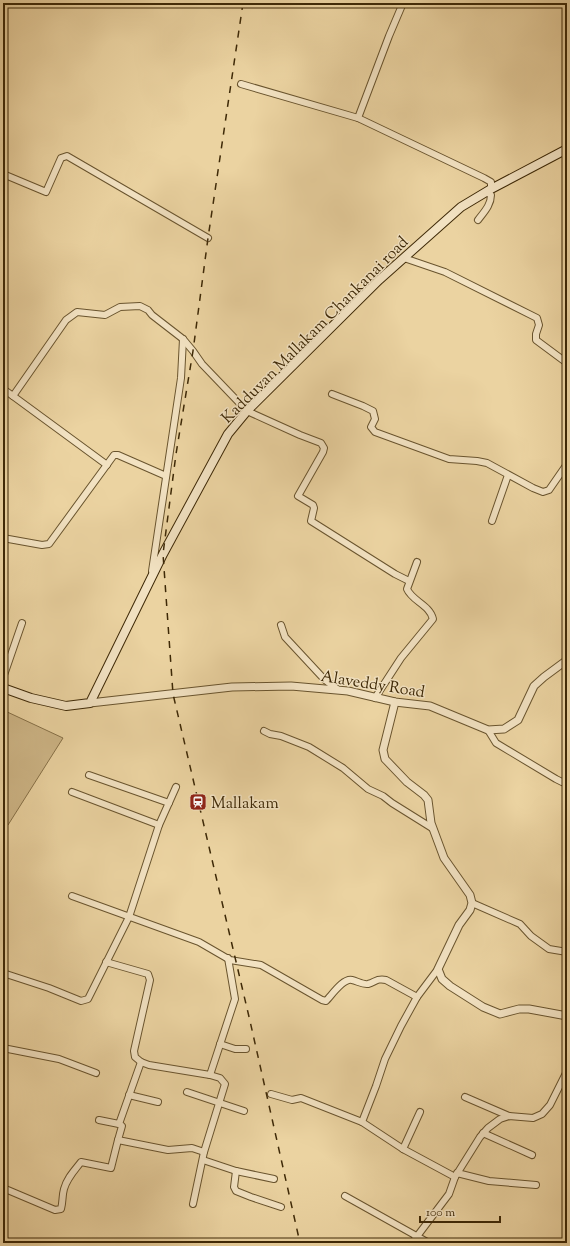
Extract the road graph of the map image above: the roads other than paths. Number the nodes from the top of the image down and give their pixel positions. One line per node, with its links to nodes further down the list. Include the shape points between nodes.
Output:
1 (403, 3): 3 (street)
2 (241, 84): 3 (street)
3 (358, 118): 6 (street, via 484,178 490,182)
4 (565, 152): 6 (main road, Kadduvan Mallakam Chankanai road)
5 (3, 174): 8 (street, via 46,192 61,158 67,156)
6 (489, 190): 7 (street, via 491,200); 9 (main road, Kadduvan Mallakam Chankanai road, via 461,207)
7 (478, 220)
8 (208, 238)
9 (404, 258): 11 (street, via 445,272 537,318 539,325 536,340); 15 (main road, Kadduvan Mallakam Chankanai road)
10 (183, 339): 14 (street, via 140,306 120,307 105,315 77,312 66,320); 15 (street, via 202,364); 19 (street)
11 (567, 363)
12 (3, 389): 14 (street)
13 (332, 394): 18 (street, via 373,412 375,419 371,427 375,432 449,459 477,460)
14 (13, 396): 17 (street)
15 (247, 411): 23 (main road, Kadduvan Mallakam Chankanai road, via 228,434); 24 (street, via 321,443 323,452 298,496 313,505 311,521)
16 (567, 464): 18 (street, via 549,490 543,492)
17 (106, 465): 19 (street, via 114,455 118,455); 21 (street, via 49,544)
18 (508, 475): 20 (street)
19 (166, 476): 23 (street)
20 (492, 520)
21 (3, 538)
22 (417, 562): 24 (street)
23 (151, 579): 33 (main road, Kadduvan Mallakam Chankanai road)
24 (409, 582): 31 (street, via 409,593 429,610 433,619 401,658)
25 (22, 623): 28 (street)
26 (281, 625): 30 (street, via 285,637 324,679)
27 (567, 660): 34 (street, via 534,686 518,720 504,729)
28 (3, 678)
29 (3, 688): 33 (main road, via 66,706)
30 (337, 689): 31 (street, Alaveddy Road); 33 (street, Alaveddy Road, via 291,686 232,687)
31 (375, 698): 32 (street, Alaveddy Road)
32 (395, 702): 34 (street, Alaveddy Road, via 430,706); 42 (street, via 383,750 385,759 428,800)
33 (90, 703)
34 (488, 730): 37 (street, via 496,743)
35 (264, 731): 42 (street, via 309,747 343,768 368,789)
36 (89, 775): 40 (street)
37 (567, 783)
38 (176, 787): 40 (street)
39 (72, 792): 41 (street)
40 (169, 803): 41 (street)
41 (159, 825): 45 (street)
42 (432, 828): 44 (street, via 444,858 470,895)
43 (72, 896): 45 (street)
44 (472, 903): 46 (street, via 520,924 530,936 549,949); 49 (street)
45 (129, 918): 47 (street, via 199,942); 48 (street)
46 (567, 952)
47 (228, 958): 51 (street, via 261,965 326,1001 345,980 350,979 365,984 386,980); 53 (street, via 235,999)
48 (106, 962): 50 (street, via 90,996 84,1001); 56 (street, via 148,974 150,980 134,1051 135,1057)
49 (438, 969): 51 (street); 52 (street, via 442,979 450,986 483,1008 500,1014 529,1009)
50 (3, 973)
51 (417, 997): 70 (street, via 385,1059)
52 (567, 1016)
53 (220, 1044): 55 (street, via 235,1049); 59 (street)
54 (3, 1048): 58 (street, via 59,1059)
55 (246, 1049)
56 (141, 1062): 59 (street); 62 (street)
57 (567, 1071): 68 (street, via 550,1105 542,1114 533,1118)
58 (96, 1073)
59 (210, 1075): 65 (street, via 220,1078 224,1084)
60 (187, 1092): 65 (street)
61 (271, 1094): 70 (street, via 292,1100 301,1098)
62 (129, 1095): 64 (street); 71 (street)
63 (464, 1097): 68 (street)
64 (158, 1102)
65 (219, 1103): 66 (street); 75 (street)
66 (244, 1112)
67 (420, 1112): 74 (street)
68 (509, 1116): 72 (street, via 500,1119)
69 (99, 1120): 71 (street)
70 (362, 1122): 74 (street)
71 (119, 1124): 73 (street, via 122,1126)
72 (483, 1133): 76 (street); 79 (street)
73 (118, 1140): 75 (street, via 168,1150 192,1148); 82 (street, via 111,1168 81,1162 73,1171 64,1191 61,1208 55,1210)
74 (403, 1149): 79 (street)
75 (204, 1152): 77 (street)
76 (532, 1155)
77 (203, 1160): 78 (street); 84 (street)
78 (236, 1171): 80 (street); 85 (street, via 236,1190)
79 (456, 1175): 81 (street); 86 (street, via 449,1194)
80 (274, 1179)
81 (536, 1185)
82 (3, 1188)
83 (346, 1196): 86 (street)
84 (193, 1204)
85 (281, 1207)
86 (416, 1236): 87 (street); 88 (street)
87 (412, 1243)
88 (429, 1243)

